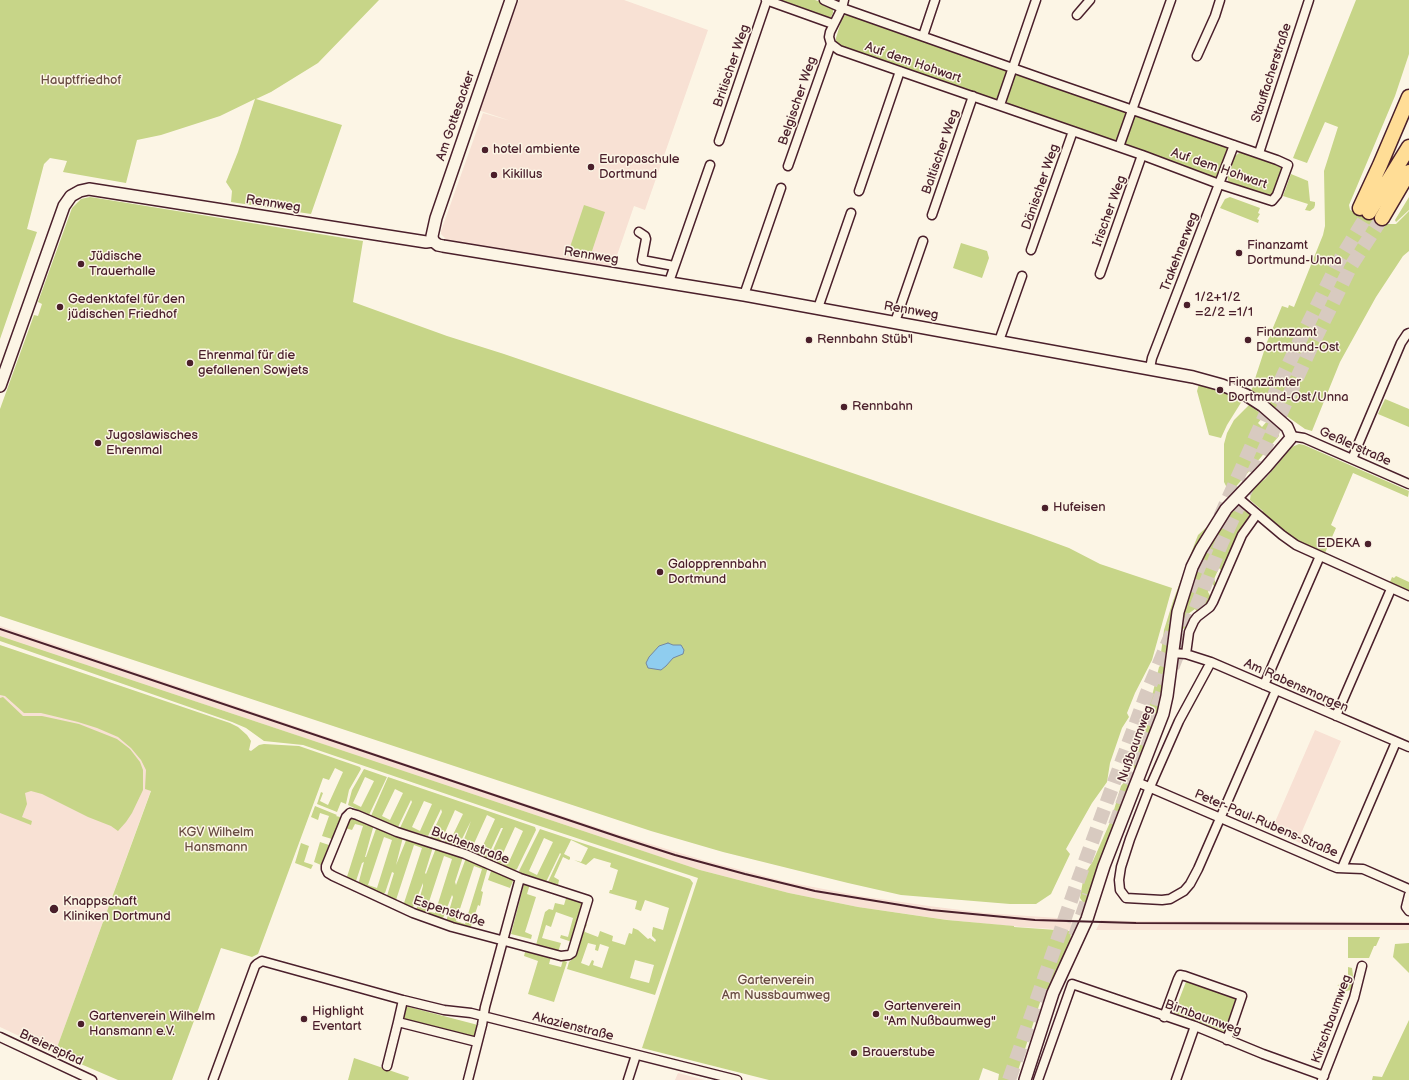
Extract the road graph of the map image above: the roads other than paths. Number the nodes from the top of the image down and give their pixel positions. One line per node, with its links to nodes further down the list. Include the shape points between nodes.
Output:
1 (511, 0): 40 (street, Am Gottesacker, via 436,218)
2 (767, 0): 12 (street); 23 (street, Britischer Weg)
3 (824, 0): 10 (street, Auf dem Hohwart)
4 (935, 0): 13 (street)
5 (1036, 0): 16 (street)
6 (1090, 0): 11 (street)
7 (1171, 0): 21 (street)
8 (1220, 0): 15 (street)
9 (1309, 0): 27 (street, Stauffacherstraße)
10 (843, 4): 12 (street); 13 (street, Auf dem Hohwart)
11 (1077, 15)
12 (833, 24): 14 (street, via 829,38)
13 (923, 36): 16 (street, Auf dem Hohwart)
14 (831, 44): 17 (street, Auf dem Hohwart, via 839,50); 30 (street, Belgischer Weg)
15 (1197, 56)
16 (1013, 68): 20 (street); 21 (street, Auf dem Hohwart)
17 (900, 71): 18 (street, Auf dem Hohwart); 35 (street)
18 (973, 96): 20 (street, Auf dem Hohwart); 38 (street, Baltischer Weg)
19 (1409, 97): 37 (highway, via 1380,165)
20 (1000, 106): 22 (street, Auf dem Hohwart)
21 (1132, 109): 24 (street, Auf dem Hohwart); 25 (street)
22 (1073, 131): 25 (street, Auf dem Hohwart); 42 (street, Dänischer Weg)
23 (718, 141)
24 (1234, 145): 27 (street, Auf dem Hohwart); 33 (street, Trakehnerweg)
25 (1119, 147): 28 (street, Auf dem Hohwart)
26 (1409, 147): 37 (highway)
27 (1259, 154): 33 (street, Auf dem Hohwart, via 1288,165 1277,195 1272,201)
28 (1142, 155): 33 (street, Auf dem Hohwart); 44 (street, Irischer Weg)
29 (710, 165): 43 (street)
30 (788, 166)
31 (1409, 172): 37 (highway)
32 (1409, 182): 37 (highway, via 1397,199)
33 (1219, 184): 52 (street, Trakehnerweg)
34 (781, 188): 47 (street)
35 (859, 191)
36 (851, 213): 48 (street)
37 (1370, 213)
38 (932, 215)
39 (639, 232): 43 (street, via 646,239 642,260)
40 (433, 241): 46 (street, Rennweg, via 443,246); 53 (street, Rennweg, via 426,242 89,189 80,191 71,196 64,206)
41 (923, 241): 49 (street)
42 (1031, 250)
43 (674, 266): 46 (street)
44 (1100, 274)
45 (1022, 276): 51 (street)
46 (669, 282): 47 (street, Rennweg)
47 (744, 295): 48 (street, Rennweg)
48 (818, 308): 49 (street, Rennweg)
49 (895, 322): 51 (street, Rennweg)
50 (1409, 333): 55 (street, via 1402,343)
51 (999, 341): 52 (street, Rennweg)
52 (1150, 368): 54 (street, Rennweg, via 1193,376 1234,389 1267,410 1287,427)
53 (0, 386)
54 (1291, 436): 55 (street, Geßlerstraße, via 1304,438); 57 (street, Nußbaumweg)
55 (1352, 459): 56 (street, Geßlerstraße)
56 (1409, 484)
57 (1237, 497): 58 (street); 62 (street, Nußbaumweg, via 1226,509 1200,549 1192,567 1178,612)
58 (1257, 514): 59 (street, via 1293,542); 63 (street, via 1242,535 1213,602 1194,621 1189,632)
59 (1320, 556): 60 (street); 65 (street)
60 (1391, 589): 61 (street); 67 (street)
61 (1409, 596)
62 (1172, 653): 63 (street, Am Rabensmorgen); 70 (street, Nußbaumweg, via 1163,714)
63 (1186, 654): 64 (street, Am Rabensmorgen)
64 (1210, 662): 65 (street, Am Rabensmorgen); 71 (street, via 1186,706)
65 (1264, 685): 66 (street, Am Rabensmorgen)
66 (1276, 690): 67 (street, Am Rabensmorgen); 73 (street)
67 (1336, 716): 68 (street, Am Rabensmorgen)
68 (1396, 742): 69 (street, Am Rabensmorgen); 74 (street)
69 (1409, 746)
70 (1137, 782): 71 (street, Peter-Paul-Rubens-Straße); 98 (street, Nußbaumweg, via 1104,866 1087,919 1054,993)
71 (1150, 787): 73 (street, Peter-Paul-Rubens-Straße); 73 (street, via 1130,839 1120,875 1120,890 1129,898 1170,899 1184,891 1195,876)
72 (346, 817): 75 (street, Buchenstraße, via 350,813 356,814 391,830 461,852); 80 (street, Espenstraße, via 326,866 328,872 413,913)
73 (1220, 818): 74 (street, Peter-Paul-Rubens-Straße)
74 (1342, 868): 76 (street, Peter-Paul-Rubens-Straße, via 1363,869)
75 (520, 878): 78 (street, Buchenstraße); 80 (street)
76 (1409, 889)
77 (1409, 895): 79 (street, via 1406,906)
78 (588, 900): 80 (street, Espenstraße, via 569,955 562,956)
79 (1409, 911)
80 (502, 941): 83 (street)
81 (1362, 966): 92 (street, Kirschbaumweg, via 1354,998)
82 (403, 1000): 83 (street, Akazienstraße); 85 (street); 94 (street, Akazienstraße, via 259,962 255,966)
83 (484, 1016): 89 (street); 90 (street, Akazienstraße)
84 (1164, 1017): 86 (street, Birnbaumweg); 88 (street, via 1180,975 1242,996); 99 (street, Birnbaumweg, via 1072,984)
85 (398, 1022): 89 (street); 91 (street)
86 (1195, 1026): 88 (street, Birnbaumweg); 100 (street)
87 (0, 1037): 93 (street, Breierspfad)
88 (1227, 1040): 92 (street, Birnbaumweg)
89 (477, 1042): 95 (street)
90 (636, 1055): 96 (street); 97 (street, Akazienstraße)
91 (387, 1066)
92 (1323, 1078)
93 (92, 1080)
94 (214, 1080)
95 (468, 1080)
96 (628, 1080)
97 (737, 1080)
98 (1025, 1080)
99 (1038, 1080)
100 (1176, 1080)

